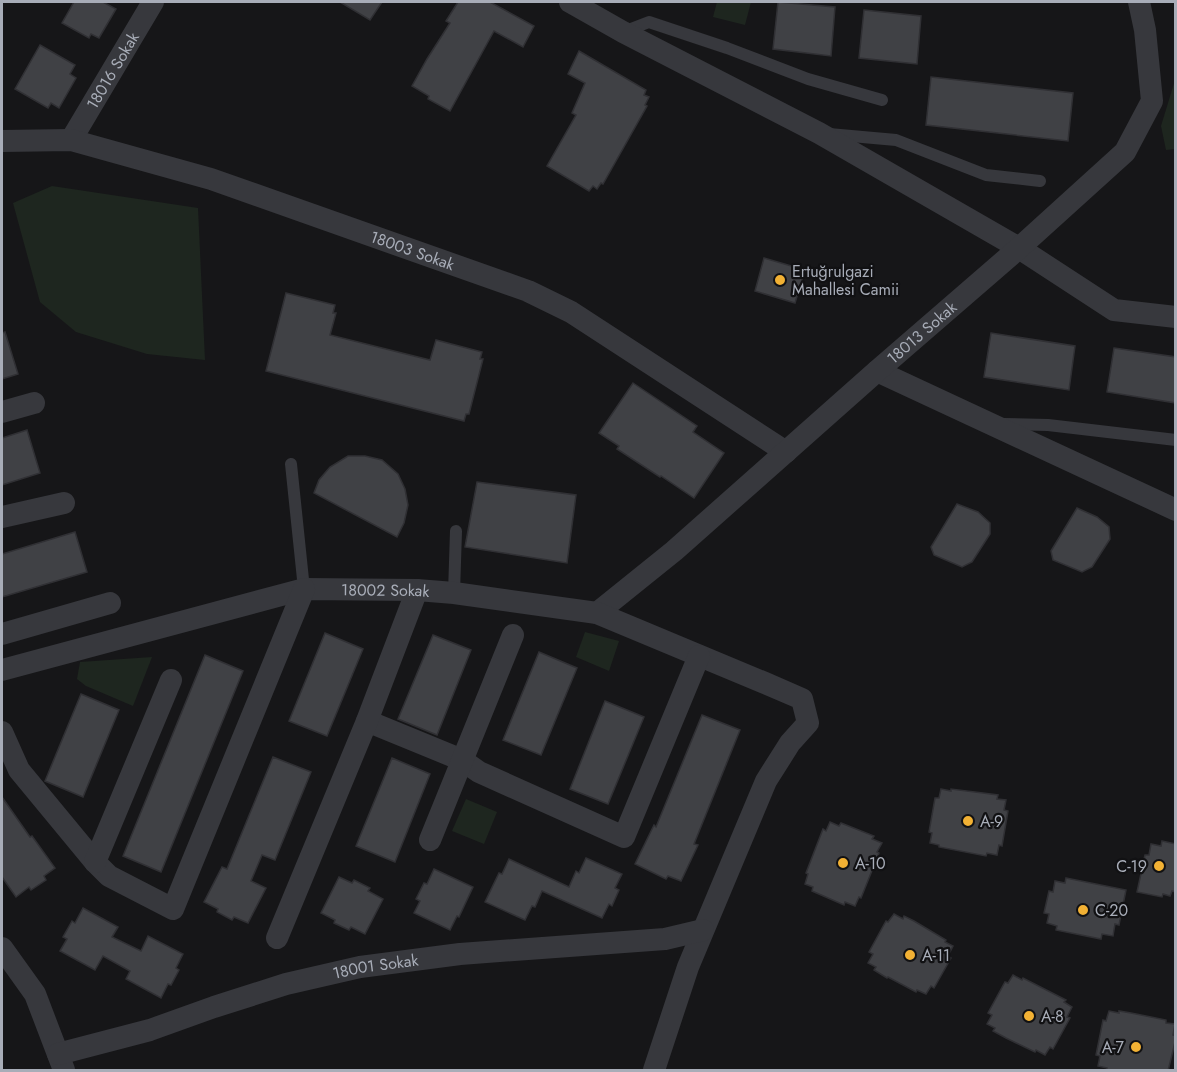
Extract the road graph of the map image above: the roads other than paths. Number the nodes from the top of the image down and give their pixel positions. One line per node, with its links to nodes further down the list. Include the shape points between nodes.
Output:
1 (153, 2): 7 (street, 18016 Sokak)
2 (570, 2): 4 (street)
3 (1139, 2): 10 (street, 18013 Sokak, via 1152,101 1125,152)
4 (623, 32): 5 (lane, via 649,22 808,79); 6 (street)
5 (882, 100)
6 (819, 133): 9 (lane, via 896,140 987,176); 10 (street)
7 (71, 140): 8 (street, 18003 Sokak); 17 (street, 18003 Sokak, via 211,179 528,291 571,312)
8 (2, 141)
9 (1040, 181)
10 (1019, 248): 11 (street, via 1114,310); 12 (street, 18013 Sokak)
11 (1176, 317)
12 (877, 371): 15 (street); 17 (street, 18013 Sokak)
13 (34, 403): 14 (street)
14 (2, 412)
15 (992, 424): 16 (lane, via 1048,425); 20 (street)
16 (1176, 440)
17 (786, 452): 27 (street, 18013 Sokak)
18 (291, 464): 23 (lane)
19 (64, 503): 21 (street)
20 (1176, 510)
21 (2, 517)
22 (456, 531): 25 (lane)
23 (304, 589): 24 (street, 18002 Sokak); 31 (street, 18002 Sokak); 37 (street, via 172,909 109,876)
24 (417, 590): 25 (street, 18002 Sokak); 33 (street)
25 (454, 593): 27 (street, 18002 Sokak)
26 (110, 603): 28 (street)
27 (597, 613): 30 (street, 18002 Sokak)
28 (2, 634)
29 (513, 635): 35 (street)
30 (699, 656): 35 (street, via 624,837 478,772); 38 (street, 18002 Sokak, via 802,699 808,723 766,781)
31 (2, 670)
32 (171, 680): 37 (street)
33 (367, 721): 35 (street); 39 (street)
34 (2, 732): 37 (street, via 19,770)
35 (462, 760): 36 (street)
36 (430, 840)
37 (95, 862)
38 (703, 930): 41 (street, 18001 Sokak, via 665,939 460,954 360,967 286,984); 42 (street)
39 (277, 938)
40 (2, 948): 41 (street, via 35,994)
41 (61, 1062)
42 (654, 1071)

